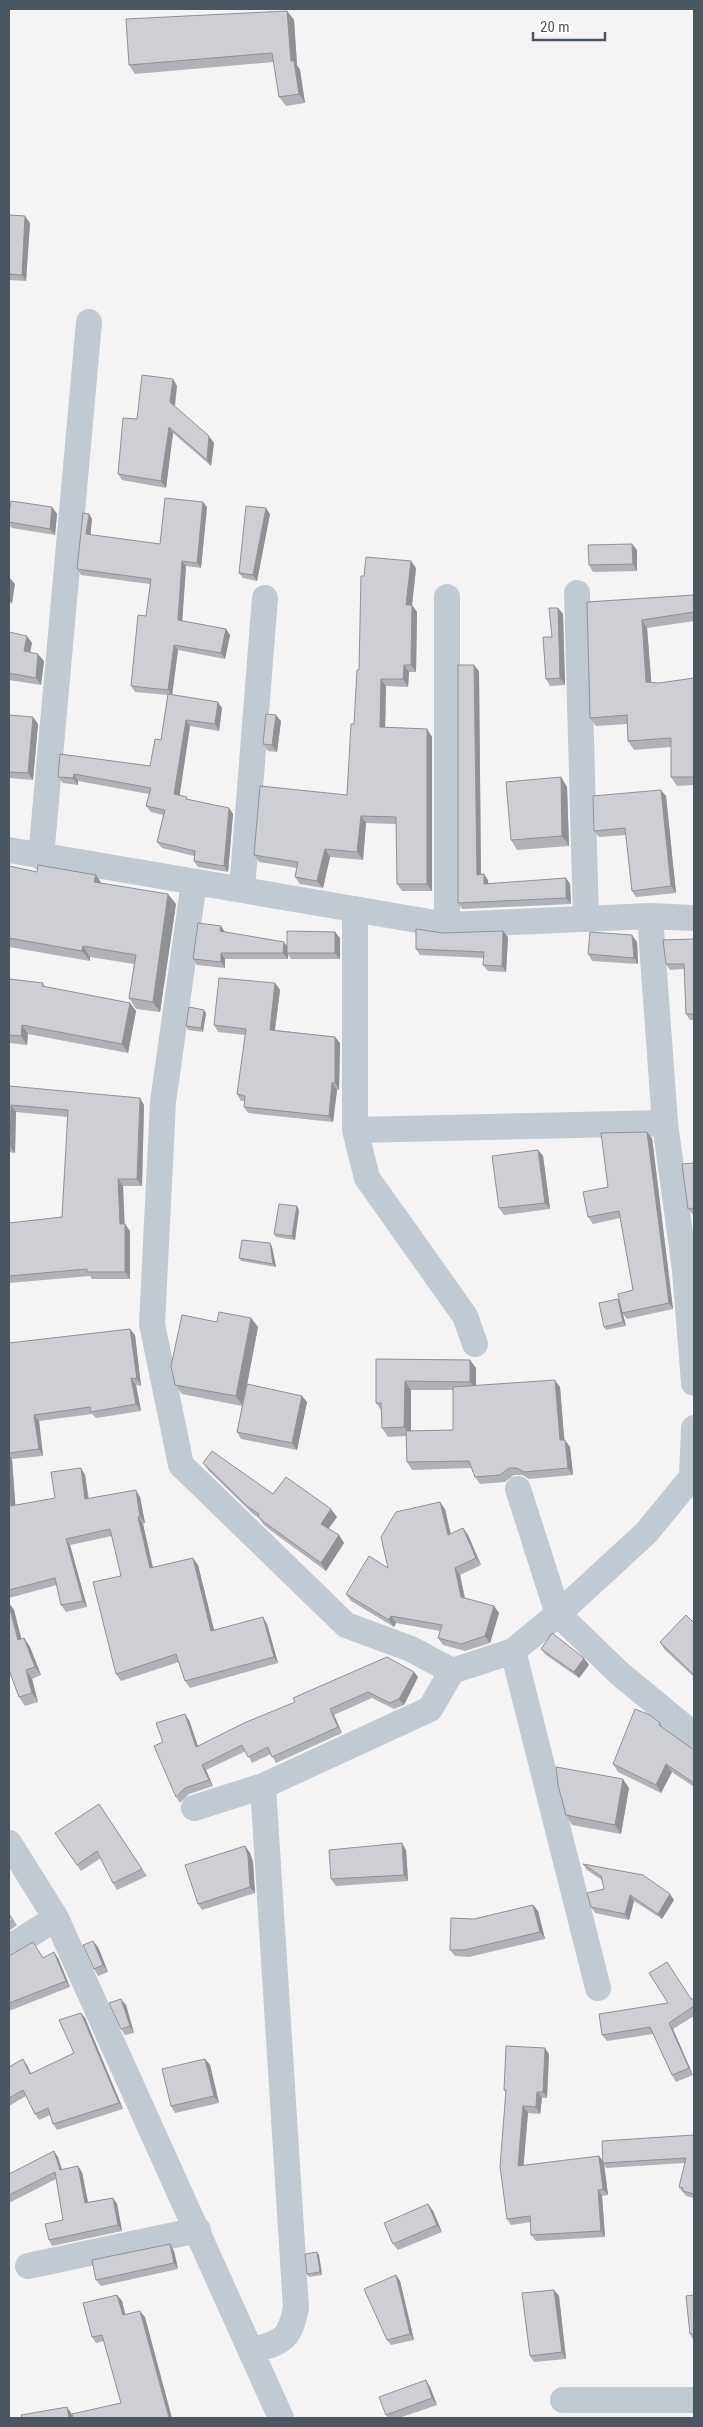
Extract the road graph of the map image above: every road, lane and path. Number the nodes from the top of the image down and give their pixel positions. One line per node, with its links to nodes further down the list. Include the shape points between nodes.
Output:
1 (89, 322): 6 (street)
2 (578, 593): 12 (street)
3 (448, 597): 13 (street)
4 (265, 598): 8 (street)
5 (9, 850): 6 (street)
6 (41, 857): 7 (street)
7 (194, 882): 8 (street); 22 (street, via 163,1102 152,1324 180,1465 346,1625 410,1649)
8 (242, 890): 9 (street)
9 (355, 909): 13 (street); 15 (street)
10 (650, 916): 11 (street); 12 (street); 14 (street)
11 (694, 918)
12 (586, 919): 13 (street)
13 (447, 925)
14 (665, 1123): 15 (street); 17 (street, via 685,1270)
15 (355, 1130): 16 (street, via 367,1178 465,1316)
16 (475, 1344)
17 (694, 1383)
18 (694, 1428): 20 (street, via 692,1477 646,1533)
19 (518, 1490): 20 (street)
20 (558, 1614): 21 (street); 23 (street, via 619,1673)
21 (513, 1651): 22 (street); 29 (street)
22 (452, 1671): 24 (street, via 430,1709)
23 (694, 1735)
24 (263, 1786): 25 (street); 32 (street, via 296,2308 291,2329 278,2343)
25 (194, 1808)
26 (9, 1843): 27 (street)
27 (56, 1918): 28 (street); 30 (street)
28 (9, 1948)
29 (598, 1988)
30 (198, 2230): 31 (street); 32 (street)
31 (28, 2266)
32 (252, 2351): 35 (street)
33 (563, 2400): 34 (street)
34 (694, 2400)
35 (281, 2418)

